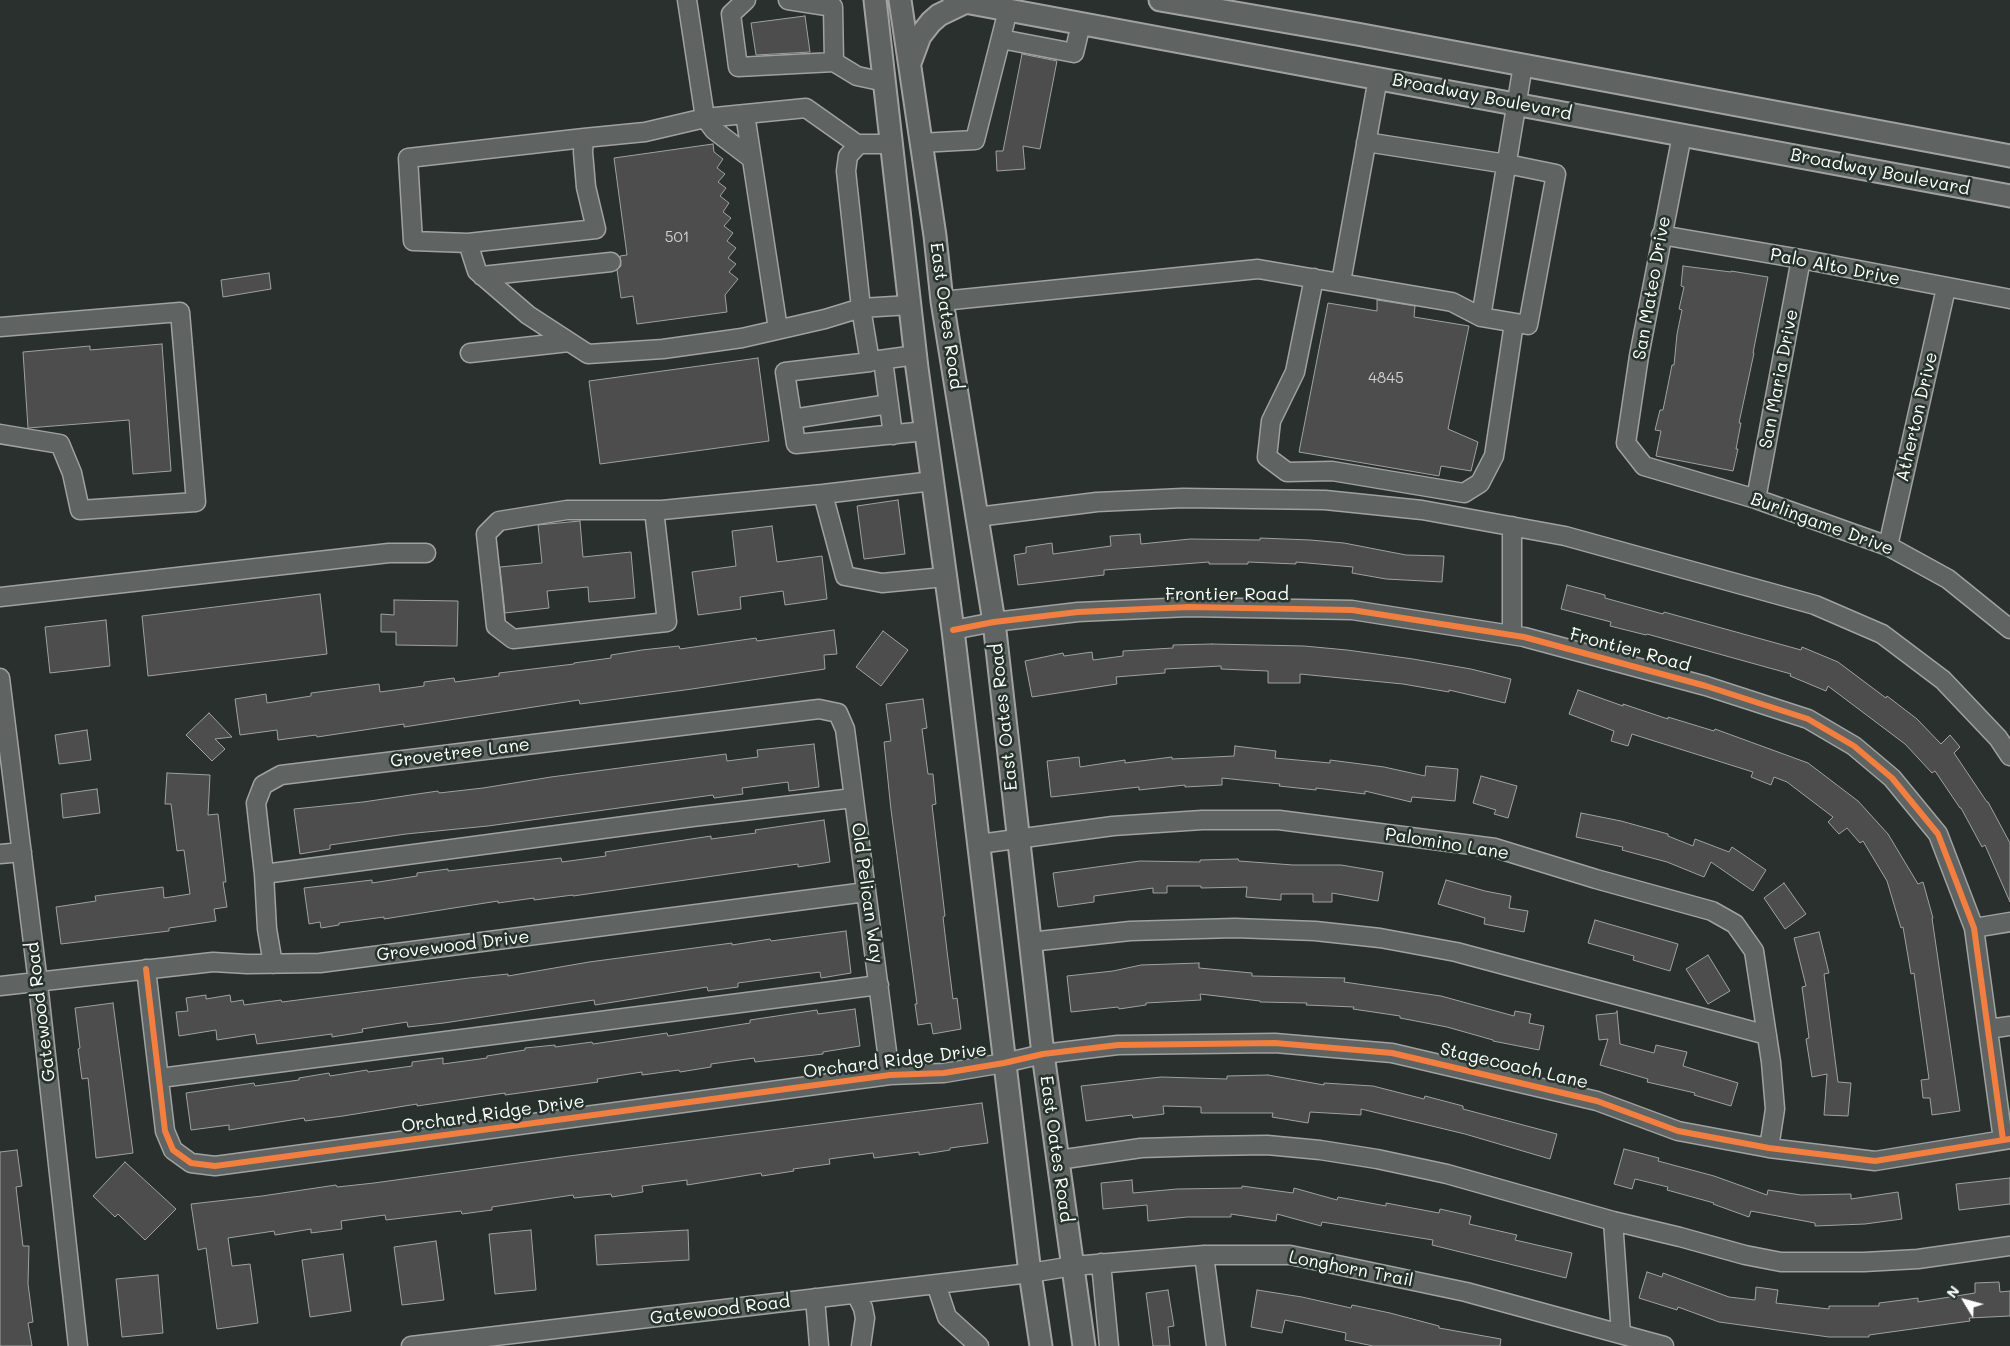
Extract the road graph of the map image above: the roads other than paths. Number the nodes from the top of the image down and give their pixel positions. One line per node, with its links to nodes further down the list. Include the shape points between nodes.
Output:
1 (687, 0): 19 (street)
2 (746, 0): 12 (street, via 731,14 738,67)
3 (788, 0): 12 (street, via 833,7)
4 (875, 0): 16 (main road, East Oates Road)
5 (900, 0): 14 (main road, East Oates Road)
6 (1160, 0): 8 (main road)
7 (960, 1): 9 (main road, Broadway Boulevard); 14 (main road, via 931,22 920,36)
8 (1227, 6): 13 (main road)
9 (1008, 10): 10 (main road, Broadway Boulevard); 11 (street)
10 (1081, 24): 11 (street, via 1074,53); 15 (main road, Broadway Boulevard)
11 (1001, 39): 23 (street, via 975,140)
12 (834, 62): 16 (street, via 857,76)
13 (1522, 65): 17 (street); 26 (main road)
14 (909, 66): 23 (main road, East Oates Road)
15 (1378, 78): 17 (main road, Broadway Boulevard); 22 (street)
16 (884, 82): 25 (main road, East Oates Road)
17 (1517, 104): 20 (main road, Broadway Boulevard); 28 (street)
18 (745, 114): 19 (street); 24 (street, via 806,108); 27 (street)
19 (705, 118): 21 (street, via 645,132); 27 (street, via 714,130)
20 (1682, 135): 29 (main road, Broadway Boulevard); 30 (street, San Mateo Drive)
21 (584, 138): 31 (street, via 586,187 596,229); 31 (street, via 408,158 413,241)
22 (1366, 142): 28 (street); 36 (street)
23 (920, 143): 39 (main road, East Oates Road)
24 (859, 144): 25 (street); 41 (street, via 848,156 846,171)
25 (892, 144): 40 (main road, East Oates Road)
26 (2010, 156)
27 (752, 159): 45 (street)
28 (1507, 164): 42 (street); 43 (street, via 1556,174 1528,325)
29 (2010, 196)
30 (1661, 235): 32 (street, Palo Alto Drive); 55 (street, San Mateo Drive, via 1638,356)
31 (468, 243): 34 (street, via 477,271)
32 (1801, 259): 37 (street, Palo Alto Drive); 58 (street, San Maria Drive)
33 (611, 262): 34 (street)
34 (482, 276): 46 (street, via 528,315)
35 (1314, 278): 36 (street); 39 (street, via 1258,268); 43 (street, via 1295,372 1271,421 1267,457 1287,472 1332,471 1464,493 1480,484 1494,456)
36 (1341, 282): 42 (street, via 1452,302)
37 (1946, 288): 38 (street, Palo Alto Drive); 62 (street, Atherton Drive)
38 (2010, 299)
39 (942, 301): 40 (main road); 60 (main road, East Oates Road)
40 (910, 305): 41 (street); 48 (main road, East Oates Road)
41 (861, 308): 45 (street); 49 (street)
42 (1481, 317): 43 (street)
43 (1514, 323)
44 (0, 326): 53 (street, via 180,312 196,502 80,510 72,473 60,444)
45 (778, 329): 46 (street, via 742,338 662,349 588,354)
46 (569, 342): 47 (street)
47 (470, 353)
48 (916, 355): 49 (street); 52 (main road, East Oates Road)
49 (876, 361): 50 (street); 51 (street, via 785,372)
50 (889, 404): 51 (street); 54 (street)
51 (792, 419): 54 (street, via 796,444)
52 (926, 432): 54 (street); 56 (main road, East Oates Road)
53 (0, 434)
54 (893, 435)
55 (1626, 442): 58 (street, Burlingame Drive, via 1644,466)
56 (933, 481): 57 (street); 64 (main road, East Oates Road)
57 (823, 494): 59 (street); 64 (street, via 845,576 882,583)
58 (1756, 499): 62 (street, Burlingame Drive)
59 (654, 510): 59 (street, via 667,622 513,639 496,626 486,534 499,521 567,510)
60 (977, 517): 61 (street, via 1097,502 1183,498 1325,500 1422,510); 66 (main road, East Oates Road)
61 (1512, 526): 69 (street); 72 (street, via 1565,536 1815,605 1882,634 1943,680 1998,738)
62 (1888, 546): 67 (street, Burlingame Drive, via 1948,579)
63 (426, 553): 65 (street, via 389,553)
64 (946, 577): 68 (main road, East Oates Road)
65 (0, 598)
66 (994, 622): 68 (street, Frontier Road); 69 (street, Frontier Road, via 1078,612 1189,606 1352,610); 74 (main road, East Oates Road)
67 (2010, 629)
68 (952, 630): 75 (main road, East Oates Road)
69 (1512, 635): 81 (street, Frontier Road, via 1697,683 1762,704 1808,719 1854,746 1892,778 1938,834)
70 (0, 678): 76 (street, Gatewood Road)
71 (838, 713): 73 (street, Old Pelican Way, via 845,729); 78 (street, Grovetree Lane, via 819,709 281,775 263,785 256,803)
72 (2010, 756)
73 (853, 798): 78 (street); 79 (street, Old Pelican Way)
74 (1018, 839): 75 (street, Palomino Lane); 82 (main road, East Oates Road); 90 (street, Palomino Lane, via 1123,825 1279,820 1495,848 1596,880 1712,911 1735,924 1754,951)
75 (978, 844): 92 (main road, East Oates Road)
76 (22, 852): 77 (street); 85 (street, Gatewood Road)
77 (0, 854)
78 (264, 874): 83 (street, Grovetree Lane)
79 (866, 892): 83 (street, Grovewood Drive, via 320,963); 86 (street, Old Pelican Way)
80 (2010, 922): 81 (street)
81 (1974, 928): 89 (street, Frontier Road)
82 (1030, 942): 90 (street, via 1130,931 1225,928 1315,931 1380,938 1456,952); 91 (main road, East Oates Road)
83 (273, 964): 84 (street, Grovewood Drive, via 213,962)
84 (146, 968): 85 (street, Grovewood Drive); 94 (street, Orchard Ridge Drive)
85 (38, 983): 87 (street, Grovewood Drive); 108 (street, Gatewood Road)
86 (880, 985): 93 (street, Old Pelican Way); 94 (street)
87 (0, 986)
88 (2010, 1026): 89 (street)
89 (1988, 1029): 95 (street, Frontier Road)
90 (1767, 1035): 96 (street, Palomino Lane, via 1775,1109)
91 (1043, 1054): 92 (street, Stagecoach Lane); 96 (street, Stagecoach Lane, via 1118,1045 1274,1043 1392,1054 1597,1101 1678,1131); 97 (main road, East Oates Road)
92 (1004, 1063): 93 (street, Orchard Ridge Drive, via 944,1072); 103 (main road, East Oates Road)
93 (890, 1075): 94 (street, Orchard Ridge Drive, via 215,1166 191,1163 173,1150 165,1131)
94 (160, 1078)
95 (2006, 1140): 96 (street, Stagecoach Lane, via 1875,1161)
96 (1769, 1148)
97 (1058, 1160): 98 (street, via 1141,1148 1267,1145 1320,1150 1447,1174); 102 (main road, East Oates Road)
98 (1613, 1221): 99 (street, via 1781,1262 1918,1259); 107 (street)
99 (2010, 1246)
100 (1204, 1255): 101 (street, Longhorn Trail); 107 (street, Longhorn Trail, via 1290,1256 1466,1292); 116 (street)
101 (1101, 1263): 102 (street, Longhorn Trail); 115 (street)
102 (1073, 1266): 103 (street, Longhorn Trail); 114 (main road, East Oates Road)
103 (1030, 1273): 104 (street, Gatewood Road); 113 (main road, East Oates Road)
104 (936, 1284): 105 (street, Gatewood Road); 112 (street, via 946,1317)
105 (856, 1294): 106 (street, Gatewood Road); 111 (street, via 865,1318)
106 (815, 1298): 109 (street, Gatewood Road); 110 (street)
107 (1621, 1334): 117 (street, Longhorn Trail)
108 (78, 1346)
109 (411, 1346)
110 (819, 1346)
111 (861, 1346)
112 (979, 1346)
113 (1041, 1346)
114 (1084, 1346)
115 (1109, 1346)
116 (1216, 1346)
117 (1664, 1346)

